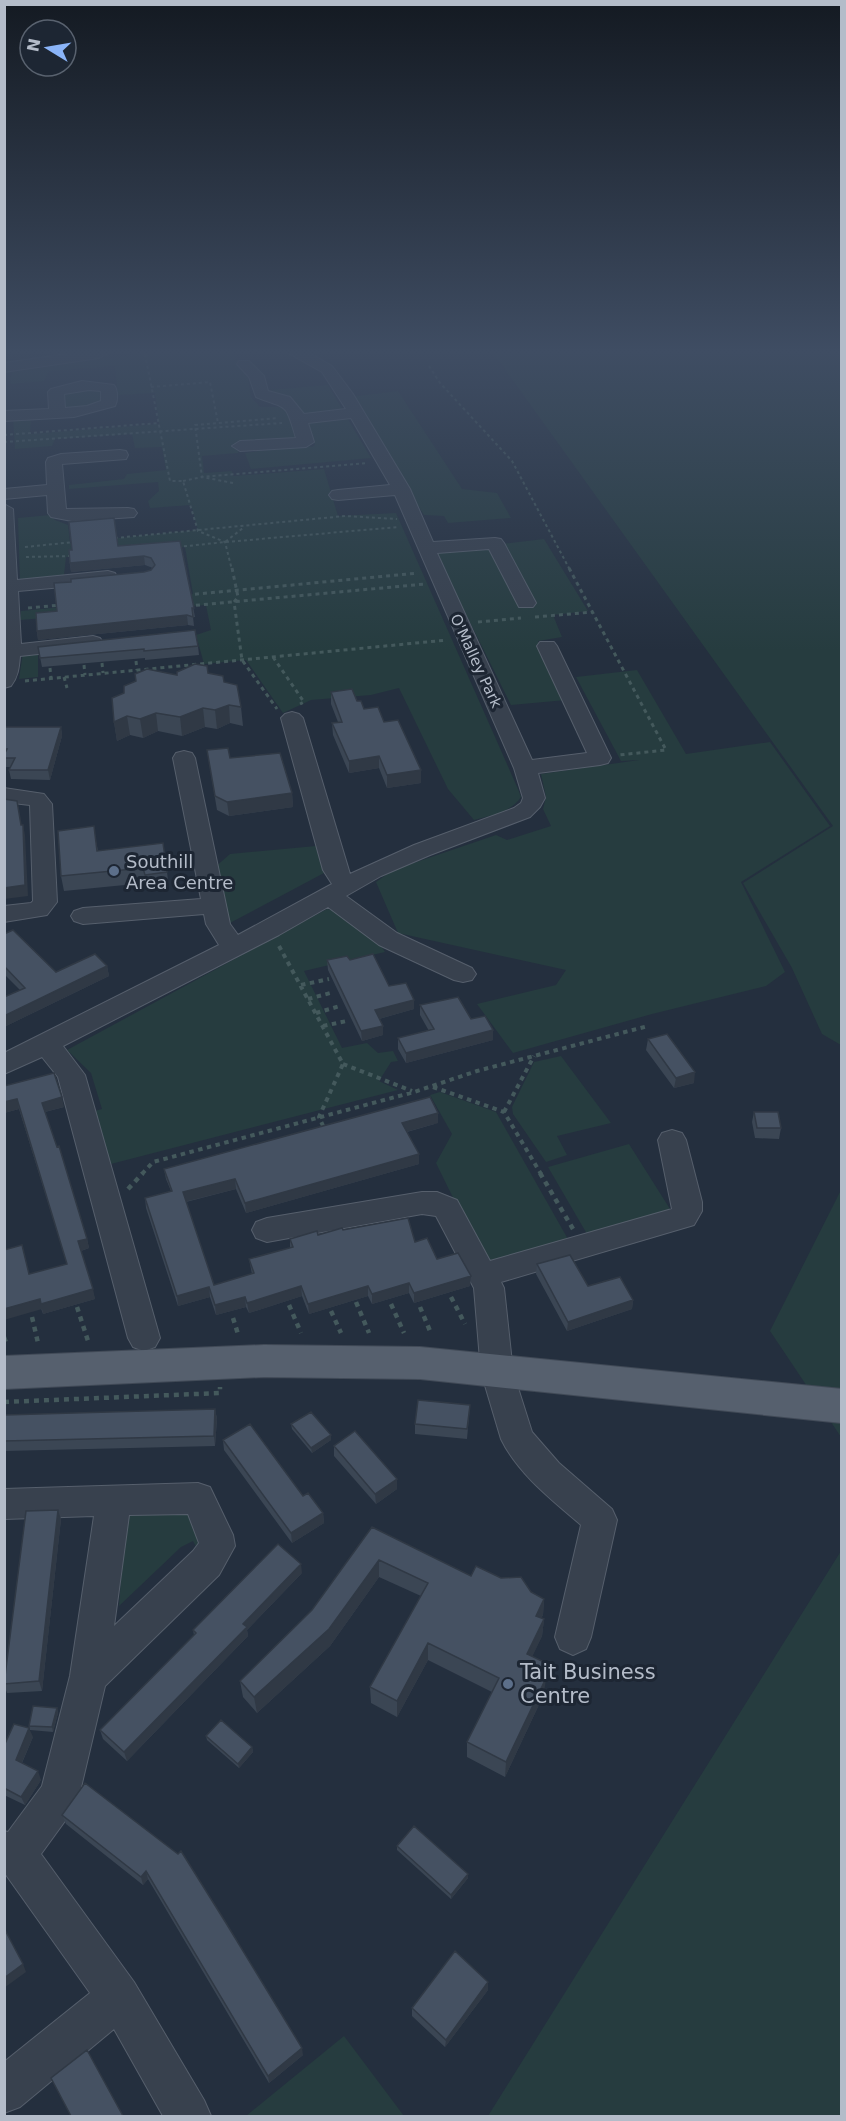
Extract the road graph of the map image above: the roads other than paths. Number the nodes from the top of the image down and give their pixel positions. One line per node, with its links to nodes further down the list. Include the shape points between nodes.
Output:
1 (380, 453): 4 (street, O'Malley Park)
2 (120, 455): 3 (street, via 54,462)
3 (55, 489): 5 (street); 8 (street, via 57,513)
4 (401, 489): 6 (street); 9 (street, O'Malley Park)
5 (4, 494)
6 (338, 495)
7 (4, 509): 11 (street)
8 (128, 513)
9 (427, 549): 12 (street, via 495,543); 19 (street, O'Malley Park)
10 (122, 576): 11 (street)
11 (6, 587): 15 (street)
12 (526, 603)
13 (113, 640): 15 (street)
14 (547, 646): 19 (street, via 600,758)
15 (8, 651): 16 (street)
16 (14, 681)
17 (287, 716): 21 (street, via 335,870)
18 (184, 758): 22 (street)
19 (525, 768): 21 (street, O'Malley Park, via 536,795 523,813 422,850)
20 (4, 795): 23 (street, via 36,799 41,804 45,902)
21 (337, 890): 27 (street); 28 (street, via 388,939)
22 (215, 906): 25 (street); 27 (street, via 220,930)
23 (38, 910): 24 (street); 26 (street)
24 (4, 914)
25 (83, 916)
26 (4, 929)
27 (233, 948): 29 (street)
28 (463, 974)
29 (47, 1044): 30 (street); 34 (street, via 71,1075)
30 (4, 1065)
31 (672, 1140): 33 (street, via 687,1202 683,1217)
32 (267, 1230): 33 (street, via 437,1203 447,1208)
33 (484, 1275): 36 (street, via 489,1288)
34 (144, 1338)
35 (6, 1359): 36 (main road, via 321,1359 420,1363)
36 (497, 1372): 37 (main road); 40 (street, via 518,1439 548,1474 600,1520)
37 (842, 1406)
38 (114, 1500): 39 (street); 41 (street); 41 (street, via 198,1498 217,1546 206,1563)
39 (4, 1504)
40 (573, 1637)
41 (89, 1676): 42 (street, via 58,1796)
42 (10, 1853): 43 (street)
43 (119, 1997): 44 (street); 45 (street)
44 (4, 2091)
45 (188, 2116)

